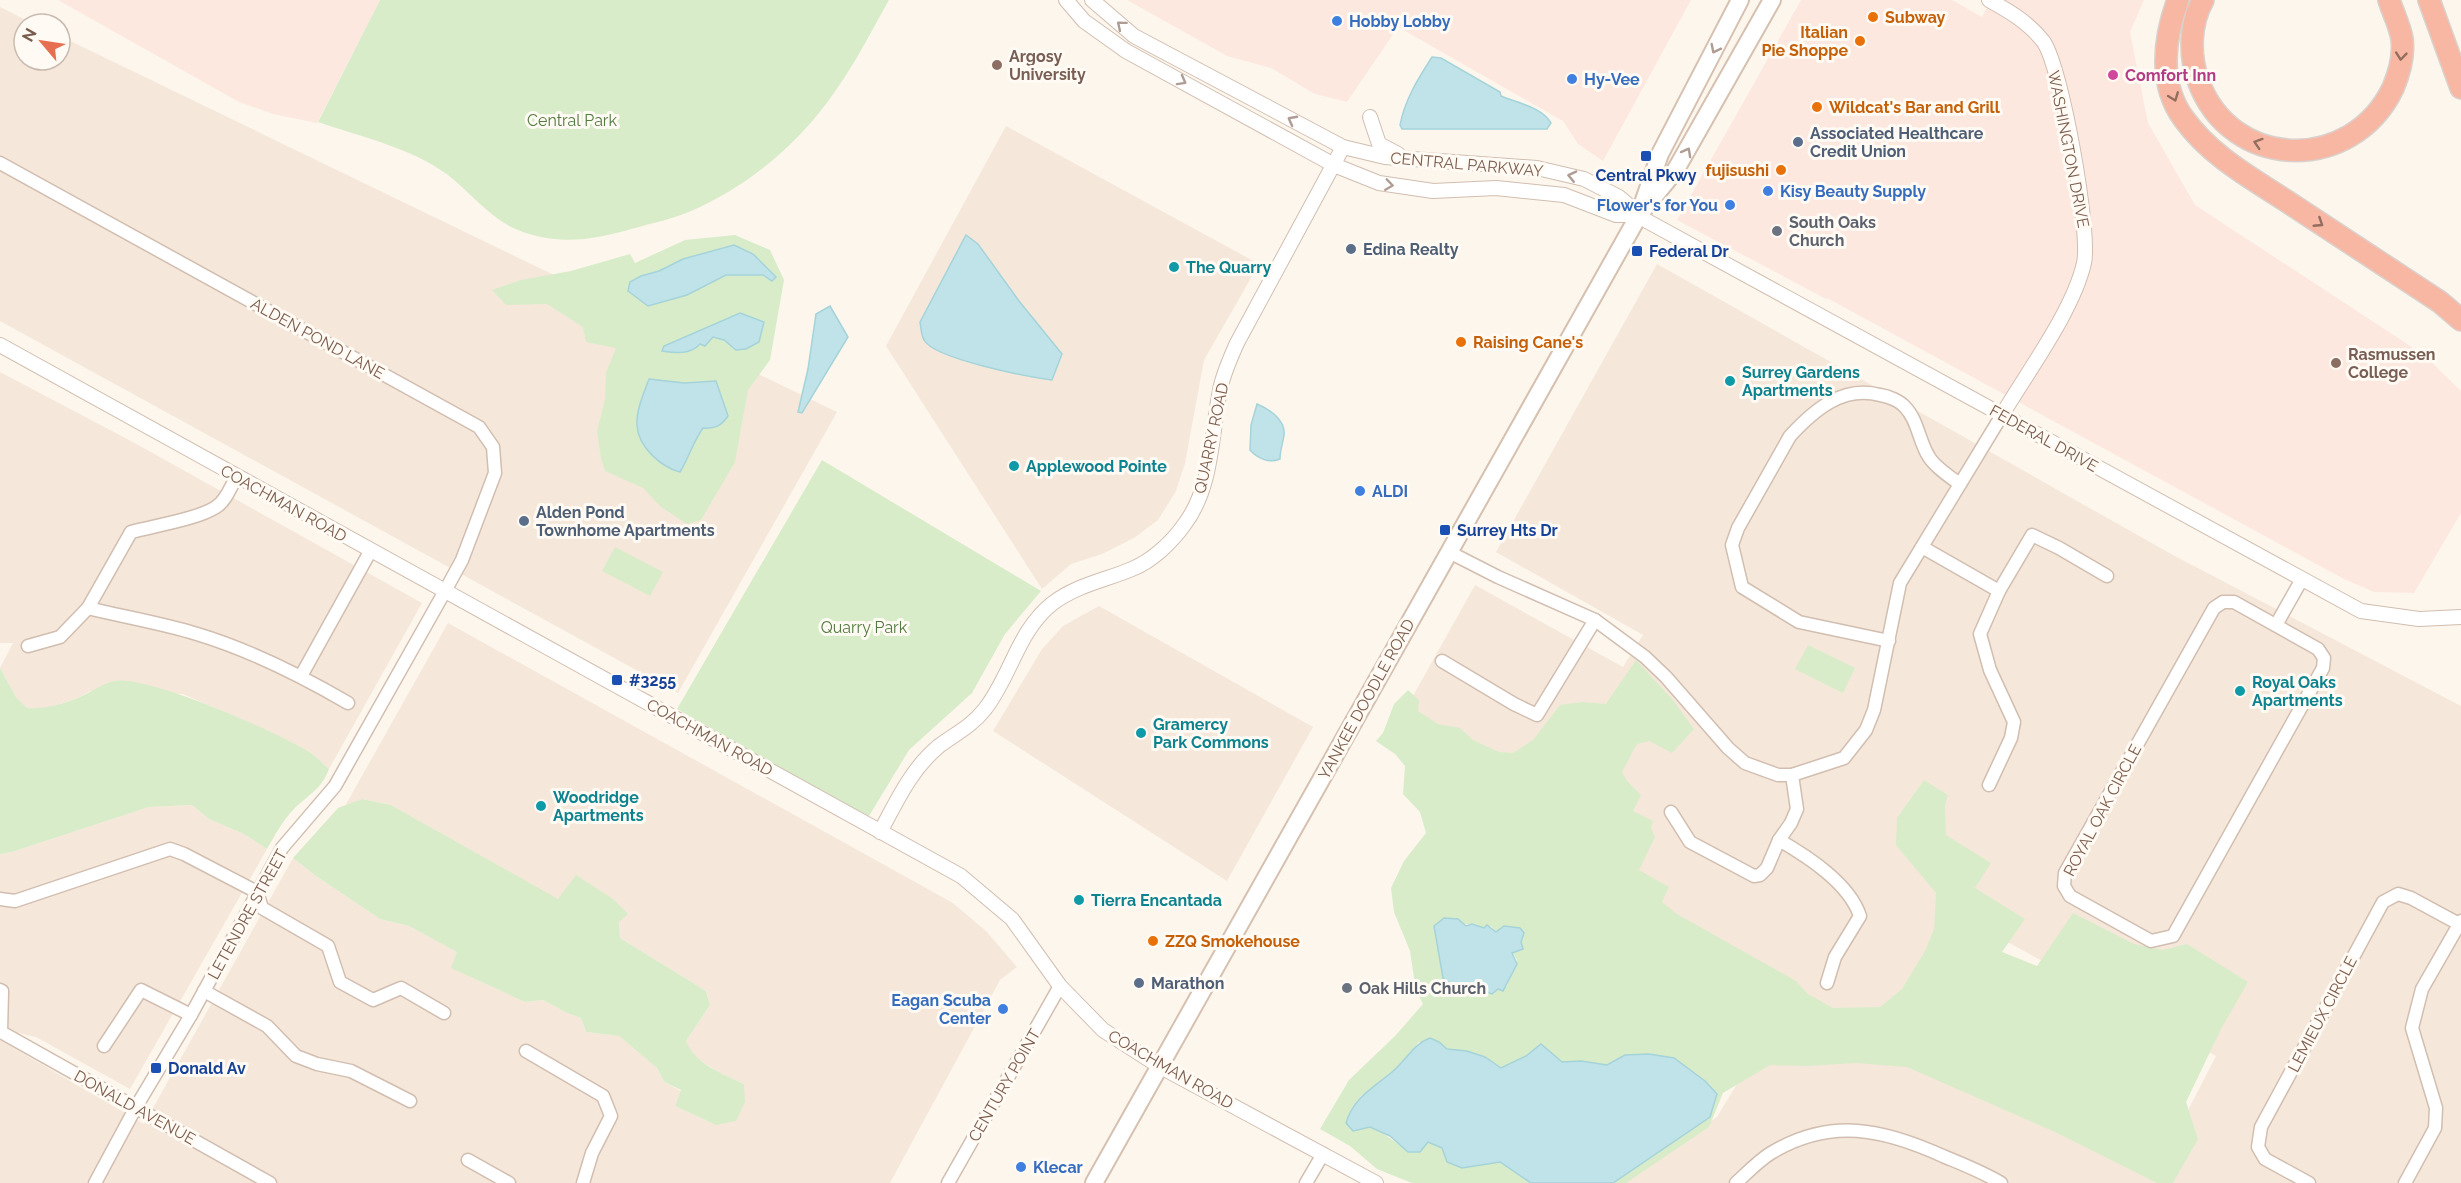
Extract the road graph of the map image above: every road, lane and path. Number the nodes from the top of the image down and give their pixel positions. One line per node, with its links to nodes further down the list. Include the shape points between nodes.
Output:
1 (1066, 0): 15 (street, CENTRAL PARKWAY, one-way to 15, via 1084,21 1126,51)
2 (1092, 0): 12 (street, CENTRAL PARKWAY, one-way to 2, via 1134,36)
3 (1740, 0): 16 (main road, YANKEE DOODLE ROAD, one-way to 16, via 1660,154)
4 (1772, 0): 16 (main road, YANKEE DOODLE ROAD, one-way to 4, via 1676,171)
5 (1989, 0): 19 (street, WASHINGTON DRIVE, via 2021,18 2044,42 2057,75 2085,224 2085,261 2072,299)
6 (2178, 0): 17 (highway, one-way to 17, via 2165,48 2167,72 2173,96 2189,125 2215,154 2440,302)
7 (2203, 0): 8 (highway, one-way to 7, via 2402,40 2399,75 2385,105 2358,132 2322,149 2283,151 2246,139 2220,119 2203,95 2193,67 2192,38)
8 (2389, 0)
9 (2430, 0): 10 (highway)
10 (2461, 88)
11 (1370, 117): 13 (street, via 1379,144)
12 (1343, 147): 13 (street, CENTRAL PARKWAY); 15 (street, QUARRY ROAD)
13 (1408, 159): 16 (street, CENTRAL PARKWAY, one-way to 13, via 1619,197 1584,179 1537,168)
14 (0, 163): 27 (street, ALDEN POND LANE, via 479,427 493,447 495,473 462,560)
15 (1334, 165): 16 (street, CENTRAL PARKWAY, one-way to 16, via 1379,183 1433,191 1496,188 1564,195 1616,214); 41 (street, QUARRY ROAD, via 1225,369 1207,473 1196,506 1184,525 1161,550 1135,568 1083,586 1053,603 1032,625 985,710 916,769)
16 (1639, 215): 19 (street, FEDERAL DRIVE); 24 (main road, YANKEE DOODLE ROAD)
17 (2461, 320)
18 (0, 345): 20 (street, COACHMAN ROAD)
19 (2002, 415): 21 (street); 26 (street, FEDERAL DRIVE)
20 (237, 476): 23 (street, COACHMAN ROAD); 29 (street, via 217,507 131,532)
21 (1960, 484): 22 (street); 33 (street, via 1929,457 1905,406 1866,391 1838,397 1798,427 1738,528 1732,545 1742,587 1799,622)
22 (1922, 547): 28 (street); 33 (street, via 1900,583)
23 (371, 550): 27 (street, COACHMAN ROAD); 36 (street)
24 (1449, 552): 31 (street); 55 (main road, YANKEE DOODLE ROAD)
25 (2107, 576): 28 (street, via 2032,535)
26 (2302, 579): 30 (street, FEDERAL DRIVE, via 2361,611 2419,619); 32 (street)
27 (445, 591): 41 (street, COACHMAN ROAD); 43 (street, LETENDRE STREET, via 335,786 282,848)
28 (2000, 591): 39 (street, via 1980,634 1990,670 2014,722 2011,738)
29 (88, 608): 34 (street, via 60,636); 36 (street, via 195,633)
30 (2461, 617)
31 (1594, 620): 35 (street, via 1537,715); 38 (street, via 1652,664 1745,763)
32 (2276, 625): 32 (street, ROYAL OAK CIRCLE, via 2234,602 2223,602 2214,608 2065,873 2064,886 2070,896 2151,941 2173,936 2323,668 2324,658 2318,649)
33 (1889, 641): 38 (street, via 1866,730 1844,758)
34 (28, 646)
35 (1442, 662)
36 (301, 676): 37 (street)
37 (348, 703)
38 (1792, 776): 42 (street, via 1797,809)
39 (1989, 785)
40 (1671, 812): 42 (street, via 1690,842 1754,876 1767,868)
41 (880, 832): 47 (street, COACHMAN ROAD, via 961,876 1012,919)
42 (1779, 840): 46 (street, via 1814,861 1841,886 1860,916 1835,957)
43 (257, 892): 44 (street, via 170,849 15,901); 49 (street, LETENDRE STREET); 50 (street, via 262,909 328,946 340,982 373,1000 401,988)
44 (0, 899)
45 (2460, 922): 70 (street, LEMIEUX CIRCLE, via 2398,894 2383,902 2261,1127 2258,1148 2265,1159); 71 (street, via 2422,989 2412,1028 2436,1108 2435,1128)
46 (1827, 982)
47 (1060, 986): 55 (street, COACHMAN ROAD, via 1103,1030); 64 (street, CENTURY POINT)
48 (0, 990): 52 (street)
49 (204, 991): 51 (street, LETENDRE STREET); 56 (street, via 267,1026 296,1056 317,1065 351,1071)
50 (444, 1013)
51 (191, 1015): 53 (street, via 141,990); 57 (street, LETENDRE STREET)
52 (1, 1032): 57 (street, DONALD AVENUE)
53 (104, 1046)
54 (526, 1051): 63 (street, via 603,1095 611,1116)
55 (1159, 1066): 58 (street, COACHMAN ROAD); 65 (main road, YANKEE DOODLE ROAD)
56 (410, 1101)
57 (136, 1107): 60 (street, LETENDRE STREET); 61 (street, DONALD AVENUE)
58 (1323, 1154): 66 (street); 67 (street, COACHMAN ROAD)
59 (468, 1160): 62 (street)
60 (95, 1183)
61 (270, 1183)
62 (509, 1183)
63 (583, 1183)
64 (948, 1183)
65 (1094, 1183)
66 (1306, 1183)
67 (1376, 1183)
68 (1736, 1183): 69 (street, via 1770,1154 1806,1137 1842,1130 1876,1131 1909,1141)
69 (2001, 1183)
70 (2309, 1183)
71 (2405, 1183)

